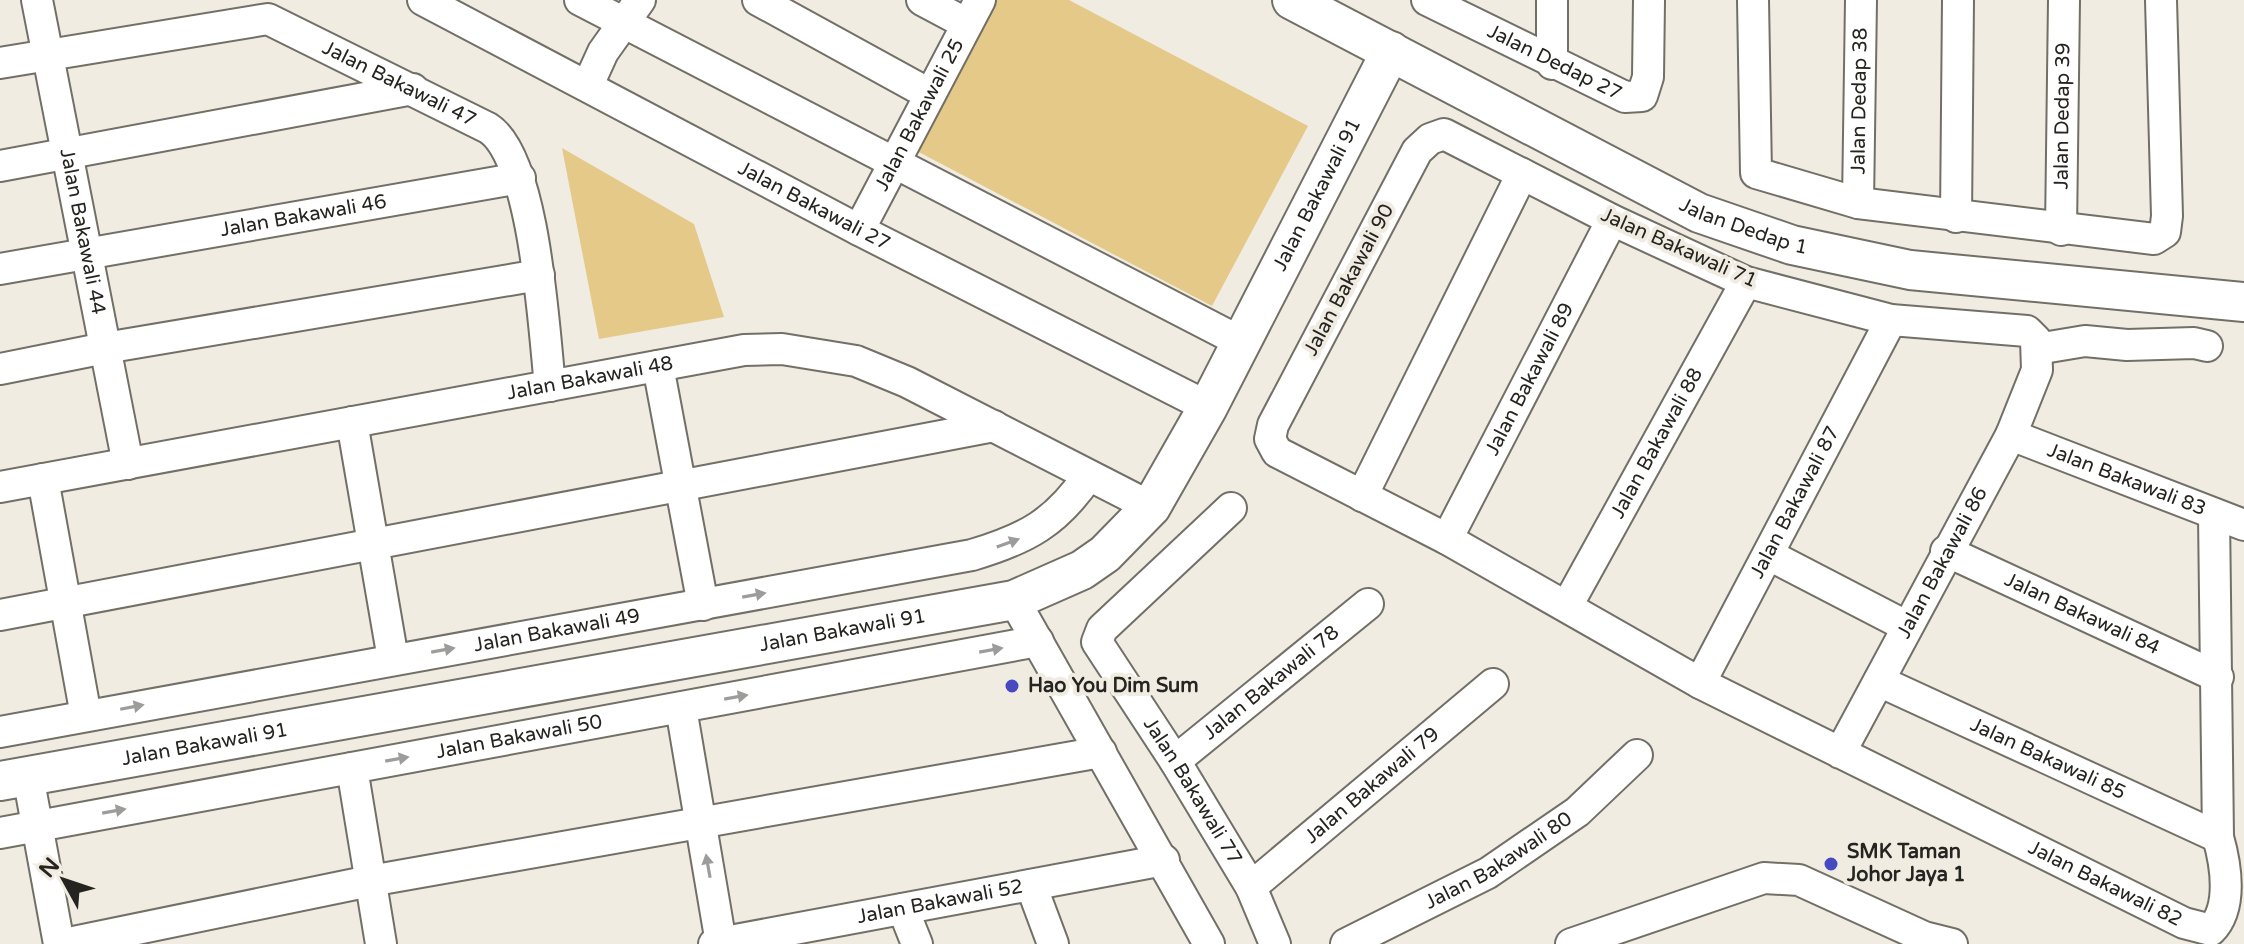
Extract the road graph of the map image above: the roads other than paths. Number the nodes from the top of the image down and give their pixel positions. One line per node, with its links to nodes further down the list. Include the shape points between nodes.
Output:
1 (37, 0): 18 (street, Jalan Bakawali 44)
2 (423, 0): 21 (street, Jalan Bakawali 27)
3 (580, 0): 15 (street)
4 (758, 0): 23 (street)
5 (922, 0): 16 (street)
6 (1292, 0): 17 (main road, Jalan Dedap 1)
7 (1552, 0): 20 (street)
8 (1649, 0): 20 (street, Jalan Dedap 27, via 1648,77 1642,96 1625,97)
9 (1753, 0): 30 (street, via 1756,173)
10 (1861, 0): 30 (street, Jalan Dedap 38)
11 (1958, 0): 31 (street)
12 (2064, 0): 34 (street, Jalan Dedap 39)
13 (2161, 0): 34 (street, via 2165,232 2154,239)
14 (1440, 3): 20 (street, Jalan Dedap 27)
15 (632, 11): 21 (street); 26 (street)
16 (973, 12): 23 (street, Jalan Bakawali 25)
17 (1391, 51): 39 (main road, Jalan Dedap 1, via 1699,213 1792,245 1910,270); 41 (main road, Jalan Bakawali 91)
18 (47, 55): 19 (street, Jalan Bakawali 47); 22 (street, Jalan Bakawali 47, via 268,19); 25 (street, Jalan Bakawali 44)
19 (0, 63)
20 (1552, 64)
21 (588, 85): 33 (street, Jalan Bakawali 27)
22 (413, 89): 25 (street); 29 (street, Jalan Bakawali 47, via 501,137)
23 (929, 94): 26 (street, Jalan Bakawali 25)
24 (1444, 134): 28 (street, Jalan Bakawali 71); 57 (street, Jalan Bakawali 90, via 1417,151 1273,425 1270,439 1277,452)
25 (67, 155): 27 (street); 35 (street, Jalan Bakawali 44)
26 (894, 162): 33 (street, Jalan Bakawali 25); 41 (street)
27 (0, 166)
28 (1522, 174): 32 (street, Jalan Bakawali 71); 57 (street)
29 (520, 178): 35 (street, Jalan Bakawali 46); 37 (street, Jalan Bakawali 47)
30 (1858, 203): 31 (street)
31 (1956, 217): 34 (street)
32 (1612, 220): 38 (street, Jalan Bakawali 71); 62 (street, Jalan Bakawali 89)
33 (859, 230): 48 (street, Jalan Bakawali 27)
34 (2061, 230)
35 (87, 253): 36 (street, Jalan Bakawali 46); 43 (street, Jalan Bakawali 44)
36 (0, 269)
37 (539, 275): 43 (street); 47 (street, Jalan Bakawali 47)
38 (1746, 282): 40 (street, Jalan Bakawali 71); 70 (street, Jalan Bakawali 88)
39 (2244, 302)
40 (1891, 320): 44 (street, Jalan Bakawali 71, via 2027,331 2036,340); 65 (street, Jalan Bakawali 87)
41 (1241, 342): 48 (main road, Jalan Bakawali 91)
42 (2207, 346): 44 (street, via 2085,341)
43 (105, 348): 46 (street); 52 (street, Jalan Bakawali 44)
44 (2037, 360): 51 (street, Jalan Bakawali 86)
45 (658, 366): 47 (street, Jalan Bakawali 48); 50 (street, Jalan Bakawali 48, via 744,350 822,353 907,382); 55 (street)
46 (0, 369)
47 (550, 386): 49 (street, Jalan Bakawali 48)
48 (1208, 407): 58 (main road, Jalan Bakawali 91)
49 (352, 422): 52 (street, Jalan Bakawali 48); 63 (street)
50 (994, 426): 53 (street, Jalan Bakawali 48); 55 (street)
51 (2011, 435): 60 (street, Jalan Bakawali 83); 64 (street, Jalan Bakawali 86)
52 (128, 464): 54 (street, Jalan Bakawali 48)
53 (1088, 476): 58 (street, Jalan Bakawali 48); 69 (street, Jalan Bakawali 49, one-way to 53, via 972,555 1016,542 1061,511)
54 (43, 479): 56 (street, Jalan Bakawali 48); 67 (street)
55 (680, 485): 63 (street); 69 (street)
56 (0, 487)
57 (1362, 496): 62 (street)
58 (1151, 507): 66 (main road, Jalan Bakawali 91, via 1094,562)
59 (1231, 508): 85 (street, Jalan Bakawali 77, via 1099,635 1100,649)
60 (2214, 515): 61 (street, Jalan Bakawali 83); 75 (street, Jalan Bakawali 82)
61 (2244, 525)
62 (1447, 539): 70 (street)
63 (373, 542): 67 (street); 74 (street)
64 (1946, 551): 72 (street, Jalan Bakawali 86); 75 (street, Jalan Bakawali 84)
65 (1769, 555): 72 (street); 77 (street, Jalan Bakawali 87)
66 (1014, 600): 73 (street); 87 (main road, Jalan Bakawali 91)
67 (65, 602): 71 (street); 80 (street)
68 (1368, 604): 85 (street, Jalan Bakawali 78)
69 (703, 605): 74 (street, Jalan Bakawali 49, one-way to 69)
70 (1567, 606): 77 (street)
71 (0, 615)
72 (1906, 626): 76 (street, Jalan Bakawali 86)
73 (1038, 641): 79 (street, Jalan Bakawali 50, one-way to 73); 82 (street)
74 (393, 659): 80 (street, Jalan Bakawali 49, one-way to 74)
75 (2218, 677): 91 (street, Jalan Bakawali 82)
76 (1879, 681): 83 (street, Jalan Bakawali 86); 91 (street, Jalan Bakawali 85)
77 (1700, 683): 83 (street)
78 (1493, 684): 95 (street, Jalan Bakawali 79)
79 (681, 708): 86 (street, Jalan Bakawali 50, one-way to 79); 88 (street)
80 (86, 716): 81 (street, Jalan Bakawali 49)
81 (0, 732)
82 (1101, 752): 88 (street); 92 (street)
83 (1840, 753): 91 (street, Jalan Bakawali 82, via 2201,930 2211,930 2221,919 2226,865)
84 (1637, 755): 105 (street, Jalan Bakawali 80, via 1577,812 1488,873)
85 (1175, 761): 95 (street, Jalan Bakawali 77)
86 (352, 768): 89 (street, Jalan Bakawali 50, one-way to 86); 93 (street)
87 (14, 779): 89 (street)
88 (701, 824): 93 (street); 98 (street, one-way to 88)
89 (37, 826): 90 (street, Jalan Bakawali 50); 99 (street)
90 (0, 833)
91 (2218, 837)
92 (1164, 860): 94 (street, Jalan Bakawali 52); 103 (street)
93 (370, 881): 99 (street); 100 (street)
94 (1031, 885): 96 (street, Jalan Bakawali 52); 102 (street)
95 (1251, 887): 104 (street, Jalan Bakawali 77)
96 (903, 909): 97 (street, Jalan Bakawali 52); 101 (street)
97 (758, 940): 98 (street, Jalan Bakawali 52)
98 (718, 943)
99 (62, 944)
100 (381, 944)
101 (917, 944)
102 (1053, 944)
103 (1209, 944)
104 (1275, 944)
105 (1346, 944)
106 (1571, 944): 107 (street, via 1764,878 1799,880 1924,937)
107 (1952, 944)

